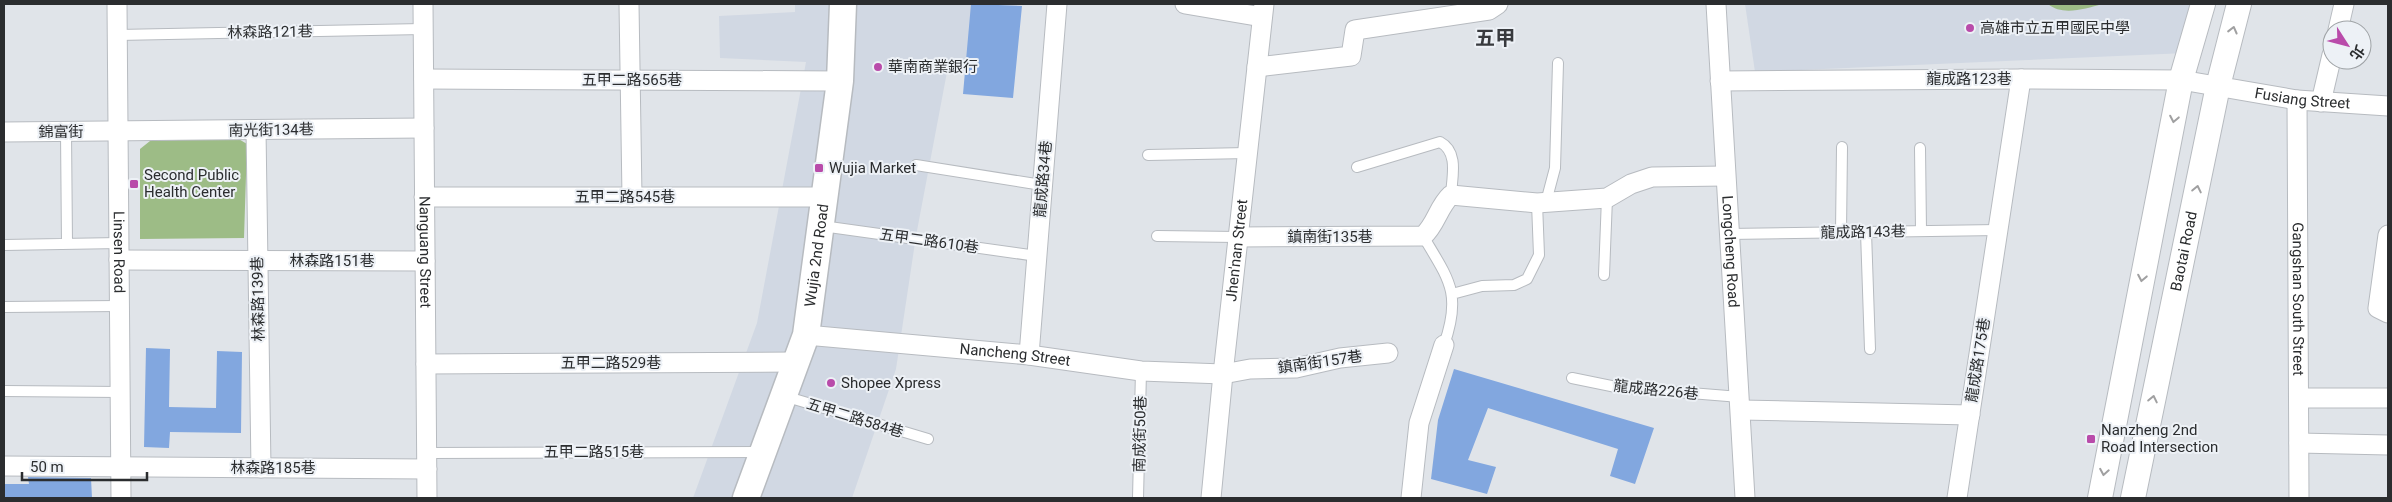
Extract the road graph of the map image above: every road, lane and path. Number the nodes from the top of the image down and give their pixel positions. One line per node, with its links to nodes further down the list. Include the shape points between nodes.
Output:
1 (117, 4): 15 (street, Linsen Road)
2 (423, 4): 14 (street, Nanguang Street)
3 (629, 4): 21 (street)
4 (843, 4): 23 (main road, Wujia 2nd Road)
5 (1057, 4): 41 (street, 龍成路34巷)
6 (1185, 4): 12 (street)
7 (1498, 4): 17 (street, via 1489,10 1355,30 1351,56)
8 (1716, 4): 24 (street, Longcheng Road)
9 (2203, 4): 22 (street)
10 (2239, 4): 25 (street, Baotai Road, one-way to 10)
11 (2344, 4): 13 (street)
12 (1263, 10): 17 (street, Jhen'nan Street)
13 (2340, 20)
14 (423, 29): 15 (lane, 林森路121巷); 19 (street, Nanguang Street)
15 (118, 35): 33 (street, Linsen Road)
16 (1558, 63): 47 (lane, via 1555,168)
17 (1257, 67): 36 (street, Jhen'nan Street)
18 (2328, 70): 27 (street)
19 (424, 79): 21 (street, 五甲二路565巷); 29 (street, Nanguang Street)
20 (2021, 79): 22 (street, 龍成路123巷); 24 (street, 龍成路123巷); 49 (street, 龍成路175巷)
21 (630, 80): 23 (street, 五甲二路565巷); 44 (street)
22 (2181, 80): 25 (street, 龍成路123巷); 102 (street, one-way to 102)
23 (840, 81): 45 (main road, Wujia 2nd Road)
24 (1720, 82): 40 (street, Longcheng Road)
25 (2218, 86): 26 (street, Fusiang Street); 103 (street, Baotai Road, one-way to 25)
26 (2297, 100): 27 (street, Fusiang Street); 82 (street, Gangshan South Street)
27 (2321, 102): 28 (street, Fusiang Street)
28 (2388, 106)
29 (424, 128): 30 (street, 南光街134巷); 43 (street, Nanguang Street)
30 (256, 130): 33 (street, 南光街134巷); 62 (street, 林森路139巷)
31 (4, 132): 32 (street, 錦富街)
32 (66, 132): 33 (street, 錦富街); 58 (lane)
33 (118, 132): 60 (street, Linsen Road)
34 (1842, 147): 51 (lane)
35 (1920, 148): 50 (lane)
36 (1247, 153): 37 (lane); 57 (street, Jhen'nan Street)
37 (1148, 155)
38 (916, 165): 41 (lane)
39 (1357, 167): 42 (lane, via 1440,142 1452,155)
40 (1725, 176): 46 (street, via 1652,178 1631,184); 53 (street, Longcheng Road)
41 (1042, 185): 61 (street, 龍成路34巷)
42 (1451, 195): 47 (street); 56 (street, via 1431,229)
43 (424, 197): 44 (street, 五甲二路545巷); 63 (street, Nanguang Street)
44 (632, 197): 45 (street, 五甲二路545巷)
45 (826, 197): 48 (main road, Wujia 2nd Road)
46 (1607, 198): 47 (street); 64 (lane)
47 (1542, 202): 65 (lane, via 1539,255 1527,279 1514,285 1482,286)
48 (822, 226): 61 (lane, 五甲二路610巷); 69 (main road, Wujia 2nd Road)
49 (1998, 230): 50 (lane, 龍成路143巷); 85 (street, 龍成路175巷)
50 (1921, 231): 52 (lane, 龍成路143巷)
51 (1841, 232): 52 (lane, 龍成路143巷); 53 (lane, 龍成路143巷)
52 (1866, 232): 71 (lane)
53 (1729, 234): 84 (street, Longcheng Road)
54 (2388, 235): 68 (street, via 2378,308)
55 (1157, 236): 57 (lane)
56 (1423, 236): 57 (street, 鎮南街135巷); 65 (lane, via 1447,278)
57 (1238, 237): 77 (street, Jhen'nan Street)
58 (67, 244): 59 (lane); 60 (lane)
59 (4, 245)
60 (119, 252): 62 (street, 林森路151巷); 66 (street, Linsen Road)
61 (1037, 256): 73 (street, 龍成路34巷)
62 (257, 261): 63 (street, 林森路151巷); 93 (street, 林森路139巷)
63 (425, 261): 75 (street, Nanguang Street)
64 (1604, 274)
65 (1452, 294): 70 (lane, via 1451,323)
66 (119, 306): 67 (lane); 80 (street, Linsen Road)
67 (4, 307)
68 (2388, 313)
69 (806, 335): 73 (street, Nancheng Street); 74 (main road, Wujia 2nd Road)
70 (1444, 345): 99 (street, via 1419,423)
71 (1870, 349)
72 (1388, 353): 77 (street, 鎮南街157巷, via 1340,358 1296,368 1250,369)
73 (1029, 355): 76 (street, Nancheng Street)
74 (796, 362): 75 (street, 五甲二路529巷); 81 (main road, Wujia 2nd Road)
75 (426, 364): 90 (street, Nanguang Street)
76 (1141, 371): 77 (street, Nancheng Street); 97 (lane, 南成街50巷)
77 (1223, 374): 98 (street, Jhen'nan Street)
78 (1572, 378): 84 (lane, 龍成路226巷)
79 (4, 391): 80 (lane)
80 (120, 392): 92 (street, Linsen Road)
81 (783, 396): 86 (lane, 五甲二路584巷); 89 (main road, Wujia 2nd Road)
82 (2299, 398): 83 (street); 87 (street, Gangshan South Street)
83 (2388, 398)
84 (1740, 404): 85 (street, 龍成路175巷); 100 (street, Longcheng Road)
85 (1970, 415): 101 (street)
86 (928, 439)
87 (2299, 443): 88 (street); 104 (street, Gangshan South Street)
88 (2388, 445)
89 (762, 452): 90 (lane, 五甲二路515巷); 96 (main road, Wujia 2nd Road)
90 (427, 461): 93 (street, 林森路185巷); 95 (street, Nanguang Street)
91 (4, 466): 92 (street, 林森路185巷)
92 (120, 467): 93 (street, 林森路185巷); 94 (street, Linsen Road)
93 (261, 468)
94 (120, 498)
95 (427, 498)
96 (746, 498)
97 (1138, 498)
98 (1212, 498)
99 (1411, 498)
100 (1745, 498)
101 (1957, 498)
102 (2100, 498)
103 (2133, 498)
104 (2299, 498)

